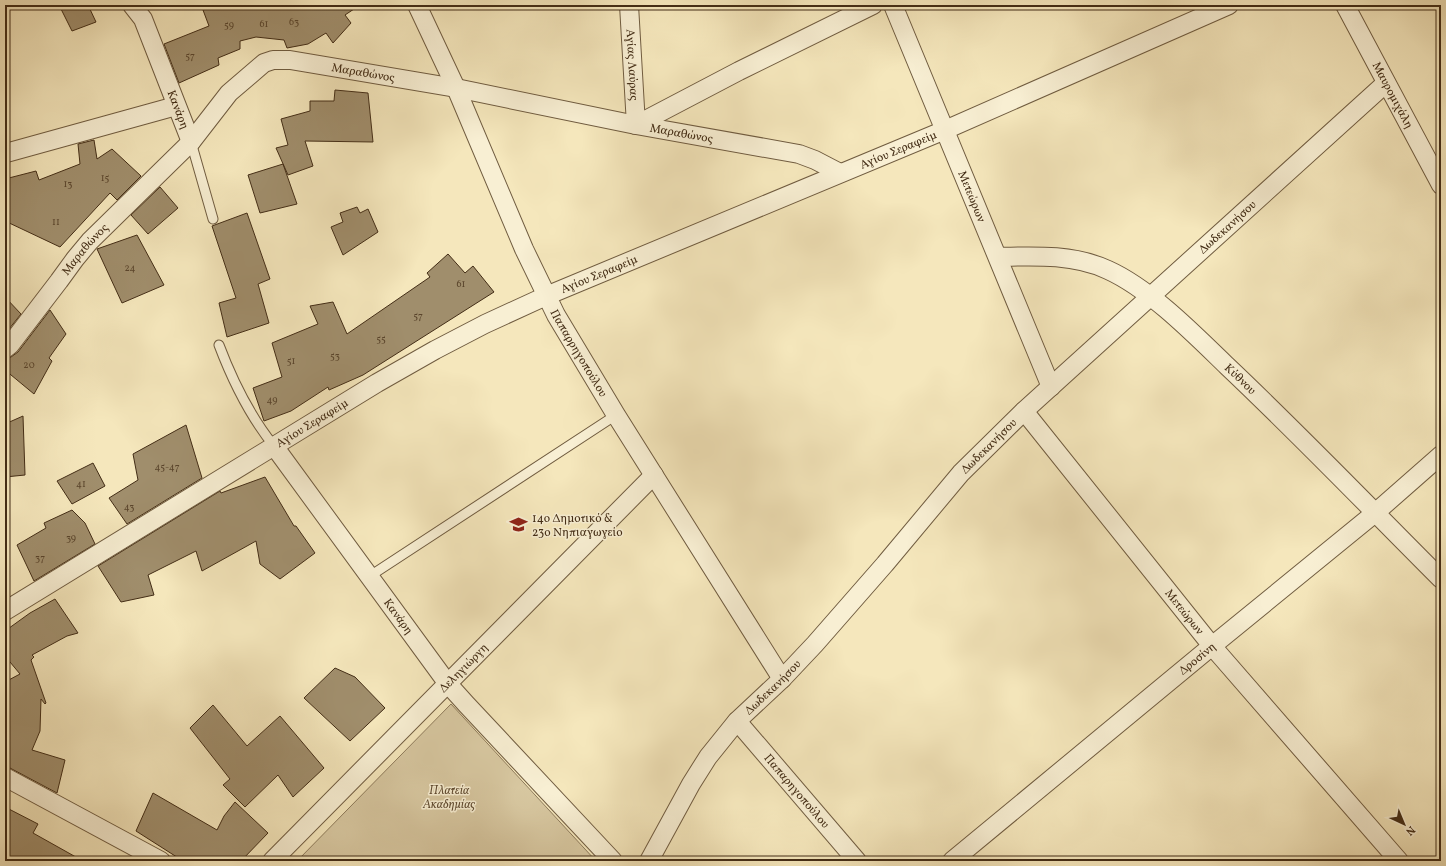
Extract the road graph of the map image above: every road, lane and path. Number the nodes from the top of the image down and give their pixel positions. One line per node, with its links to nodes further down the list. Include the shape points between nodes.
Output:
1 (132, 5): 10 (street, Κανάρη, via 143,19)
2 (417, 5): 9 (street, Παπαρρηγοπούλου)
3 (629, 5): 11 (street, Αγίας Λαύρας)
4 (873, 5): 11 (street, via 739,70)
5 (893, 5): 12 (street, Μετεώρων)
6 (1229, 5): 12 (street, Αγίου Σεραφείμ)
7 (1345, 5): 8 (street, Μαυρομιχάλη)
8 (1386, 82): 16 (street, Μαυρομιχάλη); 20 (street, Δωδεκανήσου)
9 (456, 88): 11 (street, Μαραθώνος); 13 (street, Μαραθώνος, via 290,60 273,60 257,68 229,93); 19 (street, Παπαρρηγοπούλου)
10 (176, 106): 13 (street, Κανάρη); 14 (street)
11 (636, 125): 15 (street, Μαραθώνος, via 799,154)
12 (945, 130): 15 (street, Αγίου Σεραφείμ); 18 (street, Μετεώρων)
13 (191, 142): 17 (lane, Κανάρη); 22 (street, Μαραθώνος, via 90,241)
14 (6, 153)
15 (840, 173): 19 (street, Αγίου Σεραφείμ)
16 (1441, 185)
17 (213, 219)
18 (998, 257): 20 (street, Κύθνου, via 1060,258 1092,263 1119,275); 23 (street, Μετεώρων)
19 (546, 296): 25 (street, Παπαρρηγοπούλου); 26 (street, Αγίου Σεραφείμ, via 435,350)
20 (1150, 298): 23 (street, Δωδεκανήσου); 29 (street, Κύθνου, via 1181,323 1251,389)
21 (220, 345): 26 (lane, Κανάρη, via 228,371 240,395)
22 (5, 349)
23 (1051, 387): 24 (street, Δωδεκανήσου)
24 (1024, 411): 33 (street, Μετεώρων); 34 (street, Δωδεκανήσου, via 946,489 885,564)
25 (616, 415): 28 (street, Παπαρρηγοπούλου); 30 (lane)
26 (274, 446): 30 (street, Κανάρη); 32 (street, Αγίου Σεραφείμ)
27 (1441, 455): 29 (street, Δροσίνη)
28 (654, 475): 34 (street, Παπαρρηγοπούλου); 35 (street, Δεληγιώργη)
29 (1375, 513): 31 (street, Κύθνου); 33 (street, Δροσίνη)
30 (370, 576): 35 (street, Κανάρη)
31 (1441, 579)
32 (5, 611)
33 (1212, 646): 43 (street, Δροσίνη); 44 (street, Μετεώρων)
34 (782, 680): 36 (street, Δωδεκανήσου)
35 (448, 684): 39 (street, Δεληγιώργη); 40 (street, Κανάρη)
36 (737, 721): 41 (street, Δωδεκανήσου, via 708,757); 42 (street, Παπαρηγοπούλου)
37 (5, 777): 38 (street)
38 (160, 861)
39 (272, 861)
40 (613, 861)
41 (649, 861)
42 (857, 861)
43 (952, 861)
44 (1399, 861)

